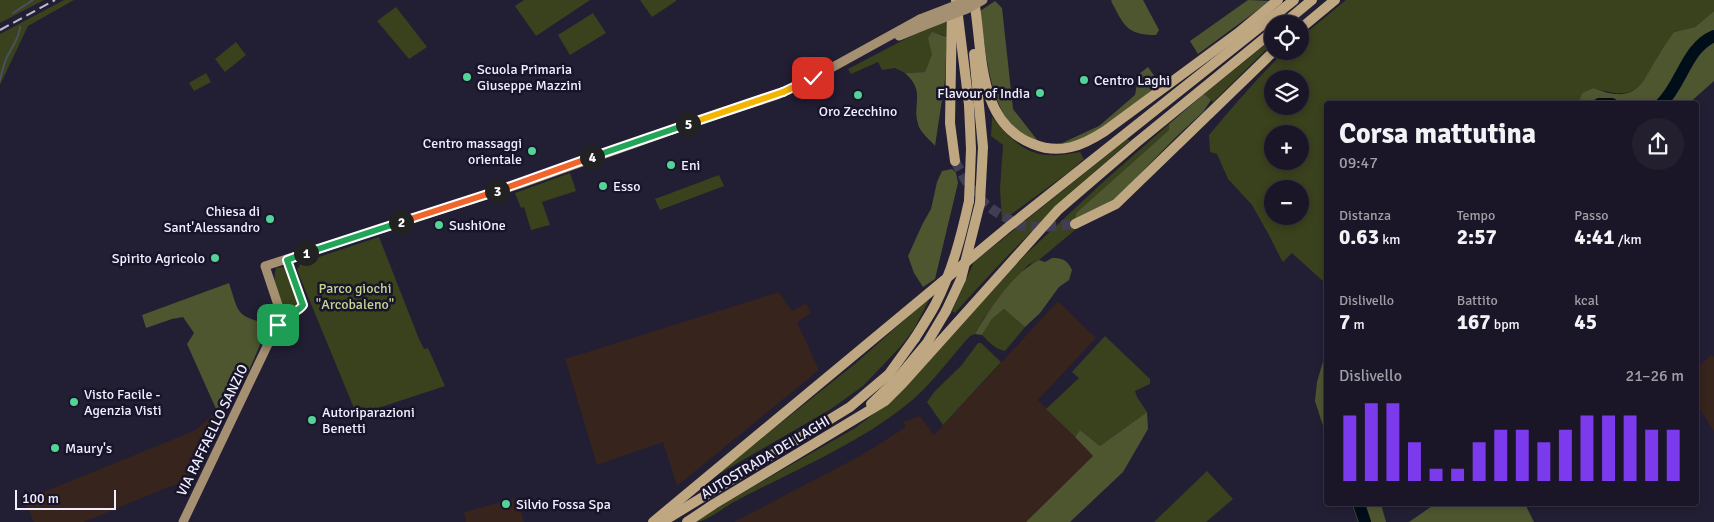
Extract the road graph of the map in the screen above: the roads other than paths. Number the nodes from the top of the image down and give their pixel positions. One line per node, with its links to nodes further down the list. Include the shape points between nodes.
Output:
1 (952, 0): 15 (highway, via 950,123)
2 (956, 0): 22 (highway, bridge, via 969,105 969,201 961,238 935,305 889,374 850,407)
3 (969, 0): 12 (main road, bridge); 19 (highway, bridge, via 983,147 980,202 961,279 927,343 898,378)
4 (974, 0): 6 (highway, via 981,62 989,97 1001,120 1016,136 1053,149 1085,144 1105,131)
5 (983, 0): 12 (main road, bridge, via 967,9)
6 (1278, 0)
7 (1294, 0): 21 (highway, via 1012,224)
8 (1312, 0): 10 (highway)
9 (1334, 0): 11 (highway)
10 (1294, 15)
11 (1309, 21)
12 (921, 22): 17 (main road, via 895,39 882,41 777,95)
13 (1264, 39): 19 (highway, via 1058,210 903,383 885,401)
14 (1265, 60): 16 (highway, via 1116,204)
15 (955, 161)
16 (1075, 224)
17 (287, 260): 18 (main road, via 303,305); 18 (main road, via 265,266 279,308)
18 (279, 323): 20 (main road, VIA RAFFAELLO SANZIO)
19 (858, 417): 23 (highway, AUTOSTRADA DEI LAGHI)
20 (183, 522)
21 (653, 522)
22 (662, 522)
23 (687, 522)

